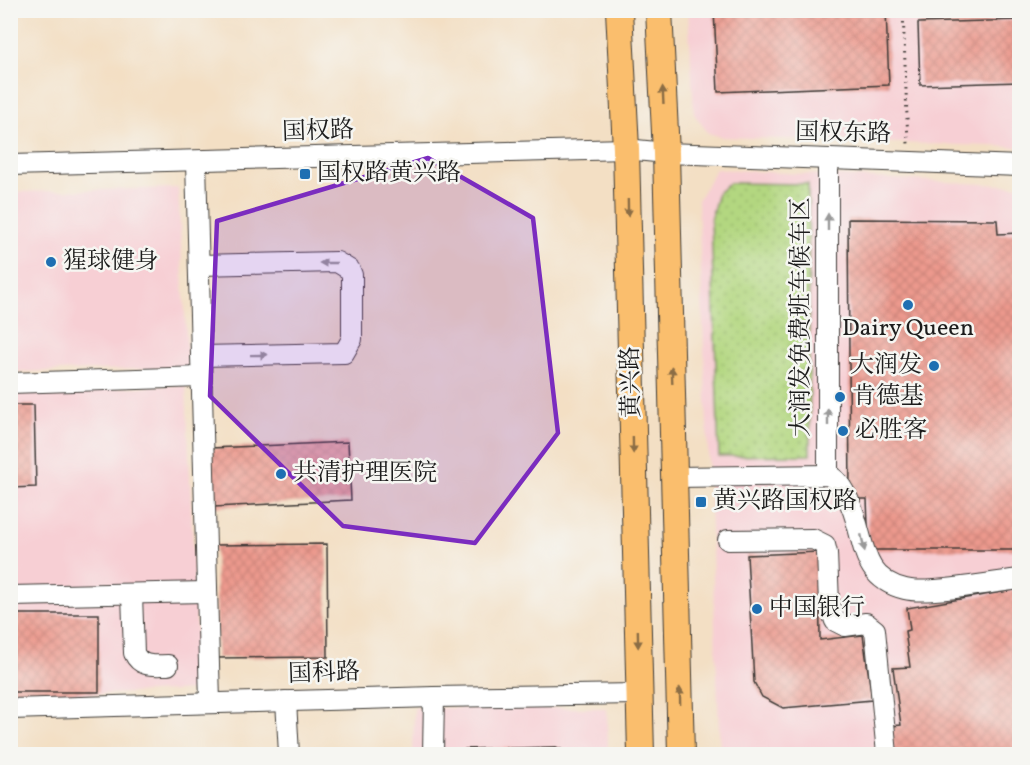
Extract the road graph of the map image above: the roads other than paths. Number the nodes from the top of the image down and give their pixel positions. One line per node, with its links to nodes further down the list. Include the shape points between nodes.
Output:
1 (619, 10): 3 (main road, 黄兴路)
2 (659, 10): 4 (main road, 黄兴路, one-way to 2)
3 (626, 149): 4 (street, 国权路); 6 (street, 国权路); 21 (main road, 黄兴路, one-way to 21)
4 (666, 153): 5 (street, 国权东路); 14 (main road, 黄兴路, one-way to 4)
5 (828, 159): 8 (street, 国权东路); 13 (street, 大润发免费班车候车区, one-way to 5)
6 (196, 160): 7 (street, 国权路); 9 (street)
7 (10, 165)
8 (1020, 166)
9 (199, 265): 10 (street); 10 (street, one-way to 9, via 344,352 352,339 352,275 337,262)
10 (201, 356): 11 (street)
11 (202, 377): 12 (street); 17 (street)
12 (10, 383)
13 (828, 475): 14 (street); 16 (street, one-way to 16, via 840,484 852,504 872,571 890,583 921,591)
14 (675, 477): 29 (main road, 黄兴路, one-way to 14)
15 (728, 540): 30 (street, via 813,539 825,545 829,604 835,621 845,626 866,623 875,630)
16 (1020, 579)
17 (206, 592): 18 (street); 24 (street)
18 (132, 594): 19 (street); 20 (street, via 137,660 148,666)
19 (10, 596)
20 (168, 665)
21 (639, 694): 22 (street, 国科路); 28 (main road, 黄兴路)
22 (434, 697): 23 (street, 国科路); 27 (street)
23 (286, 701): 24 (street, 国科路); 26 (street)
24 (210, 703): 25 (street, 国科路)
25 (10, 709)
26 (290, 754)
27 (433, 754)
28 (641, 754)
29 (681, 754)
30 (886, 754)

